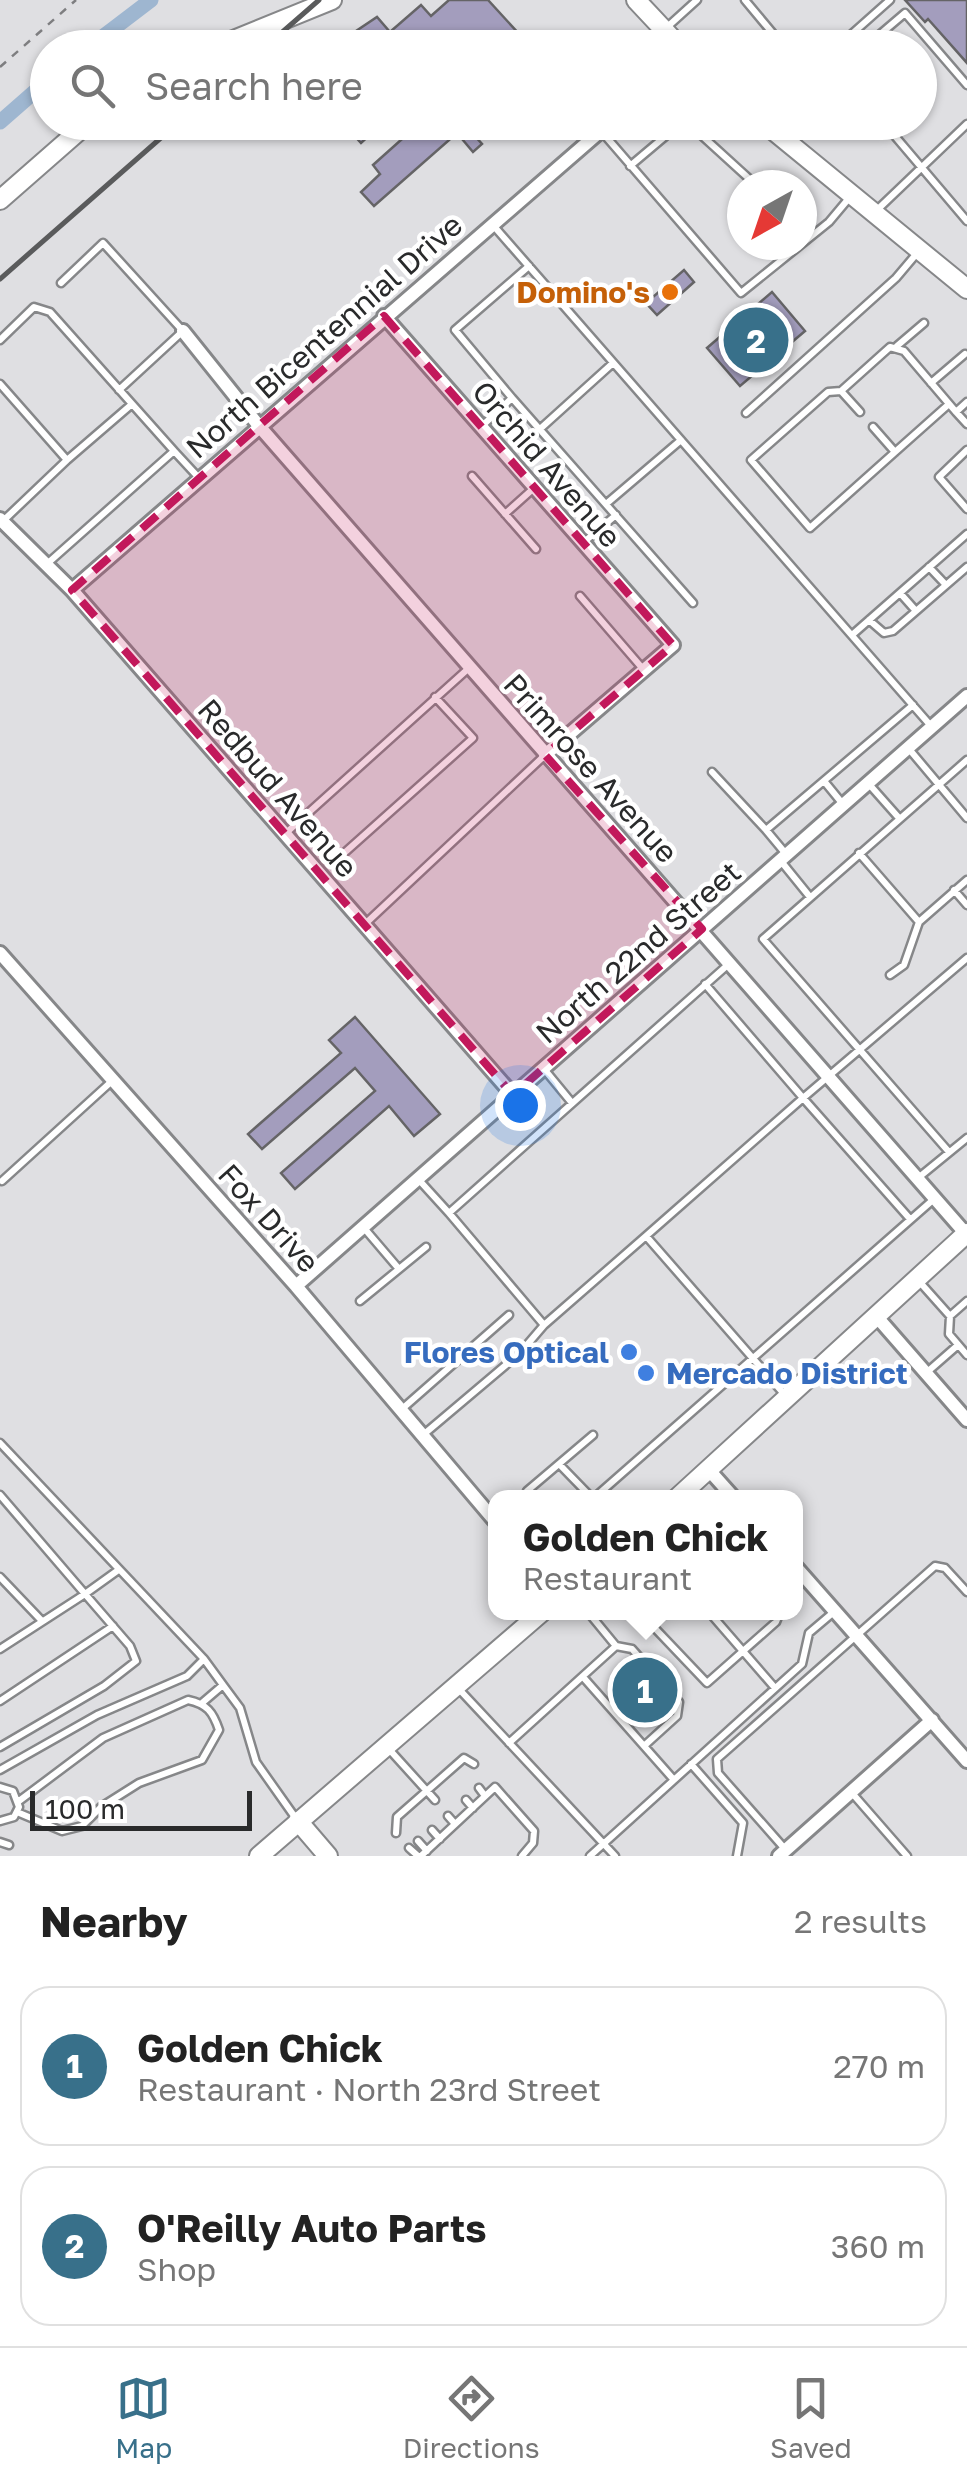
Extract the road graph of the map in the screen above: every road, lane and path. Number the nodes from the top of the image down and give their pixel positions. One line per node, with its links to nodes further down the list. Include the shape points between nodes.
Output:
1 (76, 0): 7 (path)
2 (332, 0): 8 (main road)
3 (636, 0): 9 (main road)
4 (697, 0): 9 (lane)
5 (745, 0): 10 (lane)
6 (890, 0): 11 (lane)
7 (42, 30)
8 (258, 30)
9 (664, 30)
10 (770, 30)
11 (856, 30)
12 (885, 30): 13 (lane, via 905,13)
13 (920, 30)
14 (30, 41): 16 (path)
15 (937, 50): 17 (lane)
16 (0, 68)
17 (967, 85)
18 (967, 124): 27 (lane)
19 (68, 140): 30 (main road)
20 (591, 140): 33 (street, North Bicentennial Drive)
21 (614, 140): 26 (lane)
22 (662, 140): 26 (lane)
23 (707, 140): 28 (lane)
24 (796, 140): 29 (main road)
25 (898, 140): 27 (lane)
26 (630, 166): 36 (lane, via 742,294)
27 (920, 166): 31 (lane); 32 (lane)
28 (740, 170)
29 (850, 197): 31 (main road); 34 (lane)
30 (0, 200)
31 (873, 215): 35 (main road)
32 (967, 221)
33 (492, 224): 37 (lane); 40 (street, North Bicentennial Drive)
34 (817, 228)
35 (918, 251): 39 (main road); 57 (lane)
36 (781, 260)
37 (529, 266): 46 (lane); 51 (lane, via 455,330)
38 (62, 283): 42 (lane, via 104,243)
39 (967, 289)
40 (384, 316): 59 (street, North Bicentennial Drive); 60 (street, Orchid Avenue)
41 (924, 323): 44 (lane)
42 (183, 332): 49 (lane); 59 (street, Primrose Avenue)
43 (0, 340): 49 (lane, via 34,307 50,312)
44 (898, 346): 47 (lane); 50 (lane)
45 (965, 354): 47 (lane)
46 (614, 363): 62 (lane); 63 (lane)
47 (931, 383): 54 (lane)
48 (0, 384): 67 (lane)
49 (119, 390): 53 (lane)
50 (841, 390): 55 (lane); 66 (lane, via 828,392 751,460 810,528)
51 (512, 398): 60 (lane); 62 (lane)
52 (967, 402): 56 (lane)
53 (132, 404): 64 (lane); 67 (lane)
54 (949, 404): 56 (lane); 66 (lane)
55 (860, 412)
56 (956, 412): 58 (lane)
57 (746, 414)
58 (967, 424)
59 (259, 426): 69 (street, North Bicentennial Drive); 91 (street, Primrose Avenue)
60 (481, 426): 70 (street, Orchid Avenue)
61 (873, 427): 66 (lane)
62 (540, 429): 71 (lane)
63 (681, 440): 71 (lane); 90 (lane)
64 (174, 450): 69 (lane); 80 (lane)
65 (967, 450): 72 (lane, via 939,477)
66 (895, 452)
67 (68, 460): 75 (lane)
68 (472, 476): 73 (lane)
69 (200, 478): 84 (street, North Bicentennial Drive)
70 (534, 487): 73 (lane); 77 (street, Orchid Avenue)
71 (606, 504): 74 (lane)
72 (967, 509)
73 (505, 514): 79 (lane)
74 (616, 515): 77 (lane); 87 (lane)
75 (2, 519): 80 (street, Redbud Avenue)
76 (964, 536): 78 (lane); 81 (lane)
77 (583, 543): 92 (street, Orchid Avenue, via 673,645)
78 (967, 546)
79 (536, 549)
80 (48, 564): 84 (street, Redbud Avenue)
81 (930, 567): 83 (lane); 85 (lane)
82 (967, 567): 83 (lane)
83 (946, 585): 88 (lane)
84 (72, 590): 108 (street, Redbud Avenue)
85 (900, 593): 88 (lane); 89 (lane)
86 (580, 596): 92 (lane)
87 (694, 603)
88 (916, 611): 89 (lane, via 884,633)
89 (869, 620): 90 (lane)
90 (852, 635): 95 (lane)
91 (469, 668): 94 (lane); 98 (street, Primrose Avenue)
92 (644, 670): 98 (street)
93 (967, 696): 96 (street, North 22nd Street)
94 (435, 698): 108 (lane); 110 (lane, via 472,738)
95 (913, 705): 96 (lane); 101 (lane)
96 (932, 727): 97 (street, North 22nd Street)
97 (908, 748): 102 (street, North 22nd Street); 103 (lane)
98 (545, 756): 117 (lane); 118 (street, Primrose Avenue)
99 (967, 760): 103 (lane)
100 (712, 772): 107 (lane)
101 (824, 781): 104 (lane); 107 (lane)
102 (868, 783): 104 (street, North 22nd Street); 105 (lane)
103 (939, 784): 105 (lane); 106 (lane)
104 (844, 804): 111 (street, North 22nd Street)
105 (899, 818): 109 (lane)
106 (967, 818)
107 (766, 830): 111 (lane)
108 (285, 834): 117 (street, Redbud Avenue)
109 (859, 853): 114 (lane); 116 (lane)
110 (342, 855)
111 (783, 857): 114 (lane); 118 (street, North 22nd Street)
112 (967, 880): 113 (lane)
113 (954, 890): 115 (lane); 116 (lane)
114 (810, 896): 124 (lane, via 763,939)
115 (967, 905)
116 (919, 922): 122 (lane, via 904,965)
117 (364, 925): 128 (street, Redbud Avenue)
118 (702, 929): 121 (street, Primrose Avenue); 125 (street, North 22nd Street)
119 (0, 952): 127 (street, Fox Drive)
120 (967, 958): 124 (lane)
121 (730, 962): 123 (lane); 126 (street, Primrose Avenue)
122 (890, 975)
123 (705, 984): 129 (lane); 130 (lane)
124 (859, 1050): 126 (lane); 132 (lane)
125 (543, 1069): 128 (street, North 22nd Street); 130 (lane)
126 (829, 1076): 129 (lane); 134 (street, Primrose Avenue)
127 (113, 1080): 135 (lane); 145 (street, Fox Drive)
128 (513, 1095): 133 (street, North 22nd Street)
129 (803, 1098): 138 (lane); 141 (lane)
130 (572, 1103): 137 (lane)
131 (967, 1138): 132 (lane)
132 (949, 1152): 134 (lane)
133 (418, 1178): 137 (lane); 139 (street, North 22nd Street)
134 (918, 1178): 136 (street, Primrose Avenue)
135 (2, 1181)
136 (935, 1198): 138 (lane); 140 (street, Primrose Avenue)
137 (448, 1213): 151 (lane)
138 (910, 1219): 154 (lane)
139 (363, 1227): 143 (lane); 145 (street, North 22nd Street)
140 (967, 1234): 144 (main road)
141 (646, 1236): 151 (lane); 154 (lane)
142 (426, 1246): 143 (lane)
143 (399, 1269): 146 (lane)
144 (917, 1280): 149 (lane); 150 (main road)
145 (296, 1286): 157 (street, Fox Drive)
146 (360, 1301)
147 (967, 1301): 149 (lane)
148 (508, 1314): 157 (lane)
149 (950, 1316): 152 (lane, via 949,1334)
150 (877, 1317): 155 (street); 156 (main road)
151 (544, 1325): 160 (lane)
152 (958, 1345): 153 (lane); 155 (lane)
153 (967, 1354)
154 (753, 1358): 156 (lane); 166 (lane)
155 (926, 1373): 158 (street)
156 (788, 1398): 163 (main road)
157 (401, 1410): 160 (street, Fox Drive)
158 (967, 1420)
159 (593, 1434): 162 (lane)
160 (422, 1435): 170 (street, Fox Drive)
161 (0, 1443): 171 (lane)
162 (559, 1464): 164 (lane); 165 (lane)
163 (709, 1470): 167 (main road); 168 (street)
164 (529, 1490)
165 (585, 1490)
166 (602, 1490)
167 (686, 1490)
168 (727, 1490)
169 (0, 1495): 175 (lane)
170 (488, 1513)
171 (117, 1571): 175 (lane); 188 (lane)
172 (803, 1575): 176 (street)
173 (0, 1577): 182 (lane)
174 (967, 1592): 184 (lane, via 935,1566)
175 (85, 1594): 182 (lane); 183 (lane)
176 (835, 1611): 184 (street); 192 (lane, via 809,1634 802,1664)
177 (533, 1620): 191 (main road)
178 (595, 1620): 185 (lane)
179 (648, 1620): 187 (lane, via 702,1682)
180 (715, 1620): 187 (lane)
181 (773, 1620): 187 (lane)
182 (42, 1621): 186 (lane)
183 (113, 1626): 193 (lane); 199 (lane, via 136,1662)
184 (857, 1636): 195 (street); 235 (lane, via 718,1759 718,1773)
185 (616, 1646): 189 (lane); 198 (lane, via 636,1654 680,1707)
186 (0, 1649)
187 (744, 1652): 192 (lane)
188 (204, 1659): 190 (lane); 204 (lane, via 188,1676 97,1715)
189 (583, 1676): 196 (lane); 198 (lane)
190 (223, 1685): 194 (lane); 226 (lane, via 240,1708 256,1762)
191 (456, 1686): 196 (lane); 197 (main road)
192 (776, 1688): 203 (lane)
193 (0, 1701)
194 (202, 1703): 218 (lane, via 188,1700 102,1738); 221 (lane, via 219,1730 202,1760 139,1784 100,1806 82,1826 62,1832)
195 (932, 1720): 200 (street); 214 (street)
196 (509, 1743): 233 (lane)
197 (386, 1746): 213 (lane); 226 (main road)
198 (644, 1746): 208 (lane)
199 (0, 1747)
200 (967, 1761)
201 (457, 1764): 202 (lane, via 464,1758); 205 (lane); 206 (lane)
202 (474, 1764)
203 (690, 1764): 208 (lane); 242 (lane, via 743,1824)
204 (0, 1770)
205 (465, 1772)
206 (445, 1774): 209 (lane); 213 (lane)
207 (488, 1780): 211 (lane)
208 (674, 1780): 233 (lane)
209 (453, 1784)
210 (0, 1787): 218 (lane)
211 (495, 1787): 215 (lane); 239 (lane, via 534,1831)
212 (479, 1788): 215 (lane)
213 (427, 1791): 216 (lane); 219 (lane)
214 (850, 1792): 235 (street); 243 (lane)
215 (486, 1796): 220 (lane)
216 (434, 1800)
217 (466, 1800): 220 (lane)
218 (19, 1801): 221 (lane)
219 (410, 1806): 222 (lane); 224 (lane)
220 (473, 1808): 227 (lane)
221 (18, 1812): 225 (lane)
222 (418, 1814)
223 (448, 1816): 227 (lane)
224 (397, 1818): 228 (lane); 230 (lane)
225 (0, 1822)
226 (298, 1822): 237 (main road); 238 (main road)
227 (455, 1824): 231 (lane)
228 (405, 1826)
229 (432, 1830): 231 (lane)
230 (396, 1833)
231 (440, 1838): 236 (lane)
232 (418, 1841): 236 (lane)
233 (604, 1845): 240 (lane); 241 (lane)
234 (409, 1848): 236 (lane)
235 (782, 1853)
236 (422, 1854)
237 (259, 1856)
238 (328, 1856)
239 (522, 1856)
240 (590, 1856)
241 (615, 1856)
242 (737, 1856)
243 (908, 1856)

